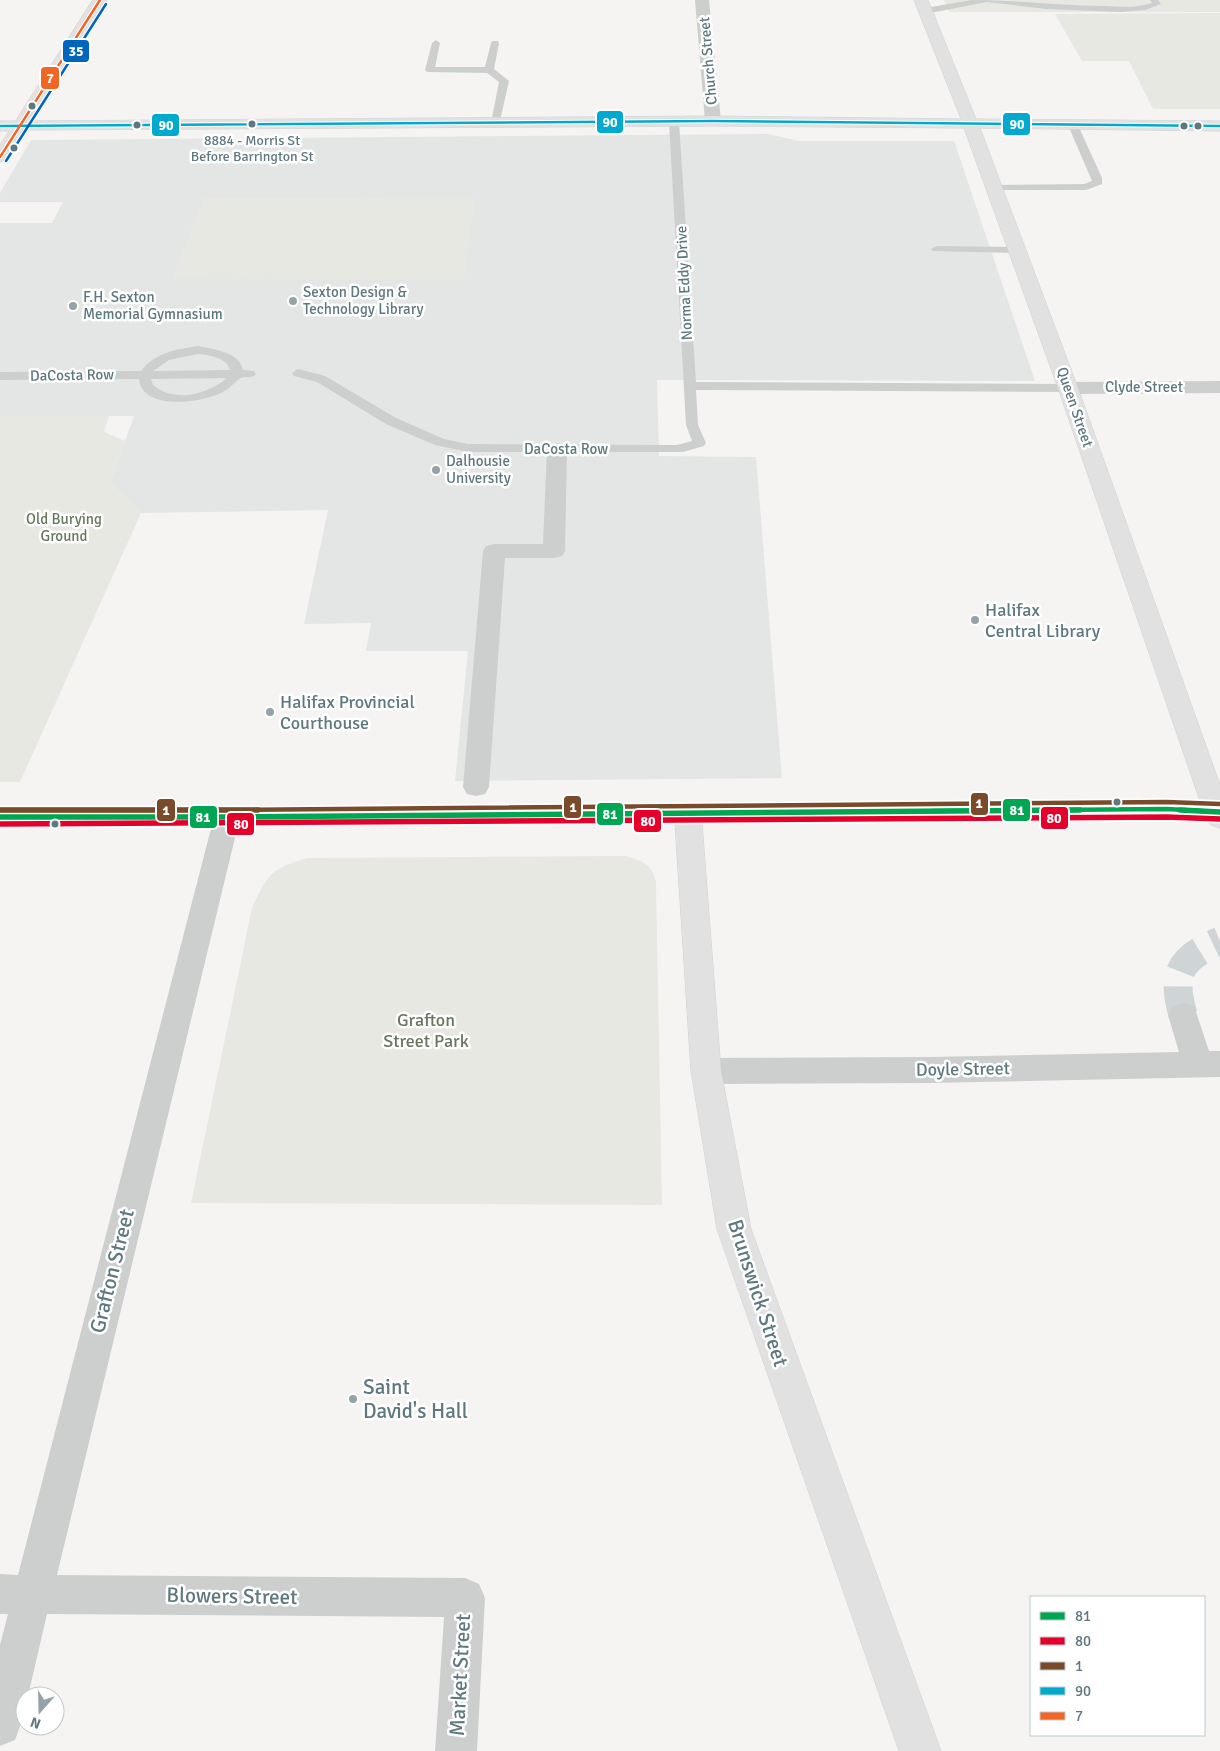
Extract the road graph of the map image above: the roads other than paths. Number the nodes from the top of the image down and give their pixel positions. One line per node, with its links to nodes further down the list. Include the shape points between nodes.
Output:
1 (100, 0): 14 (street)
2 (702, 0): 9 (street, Church Street)
3 (987, 0): 4 (lane, via 1035,8 1115,10 1147,8 1156,4); 5 (lane)
4 (1154, 0)
5 (923, 6): 16 (street, Queen Street)
6 (436, 43): 8 (lane, via 430,70)
7 (495, 43): 8 (lane)
8 (489, 70): 10 (lane, via 504,80)
9 (713, 121): 11 (street); 16 (street, via 765,122 838,135)
10 (496, 122): 11 (street); 14 (street)
11 (674, 122): 26 (lane, Norma Eddy Drive)
12 (1074, 125): 15 (street); 16 (street); 18 (lane, via 1098,182 1094,185)
13 (0, 126): 14 (street)
14 (20, 126): 17 (street)
15 (1220, 126)
16 (974, 131): 18 (street, Queen Street)
17 (0, 157)
18 (995, 188): 20 (street, Queen Street)
19 (937, 249): 20 (lane)
20 (1018, 250): 28 (street, Queen Street)
21 (236, 374): 22 (lane); 24 (lane, DaCosta Row); 24 (lane, via 212,393 183,398 170,398 149,389); 24 (lane, via 236,366 231,360 198,350 170,355 149,367)
22 (250, 374)
23 (298, 374): 30 (lane, DaCosta Row, via 321,379 391,421 440,442 468,448)
24 (145, 375): 25 (lane, DaCosta Row)
25 (0, 376)
26 (690, 386): 28 (lane); 29 (lane, Norma Eddy Drive, via 692,425)
27 (1220, 387): 28 (street, Clyde Street)
28 (1069, 388): 33 (street, Queen Street)
29 (700, 443): 30 (lane, DaCosta Row, via 678,450)
30 (557, 449): 31 (street, via 554,551 494,551)
31 (476, 787)
32 (688, 814): 33 (street, via 1167,809); 35 (street); 38 (street, Brunswick Street)
33 (1219, 814)
34 (0, 817): 35 (street)
35 (227, 817): 39 (street, Grafton Street)
36 (1183, 1015): 37 (street)
37 (1209, 1064): 38 (street, Doyle Street)
38 (706, 1071): 43 (street, Brunswick Street, via 734,1229)
39 (16, 1594): 40 (street, Blowers Street); 41 (street, Grafton Street)
40 (465, 1598): 42 (street, Market Street)
41 (0, 1725)
42 (456, 1751)
43 (920, 1751)

